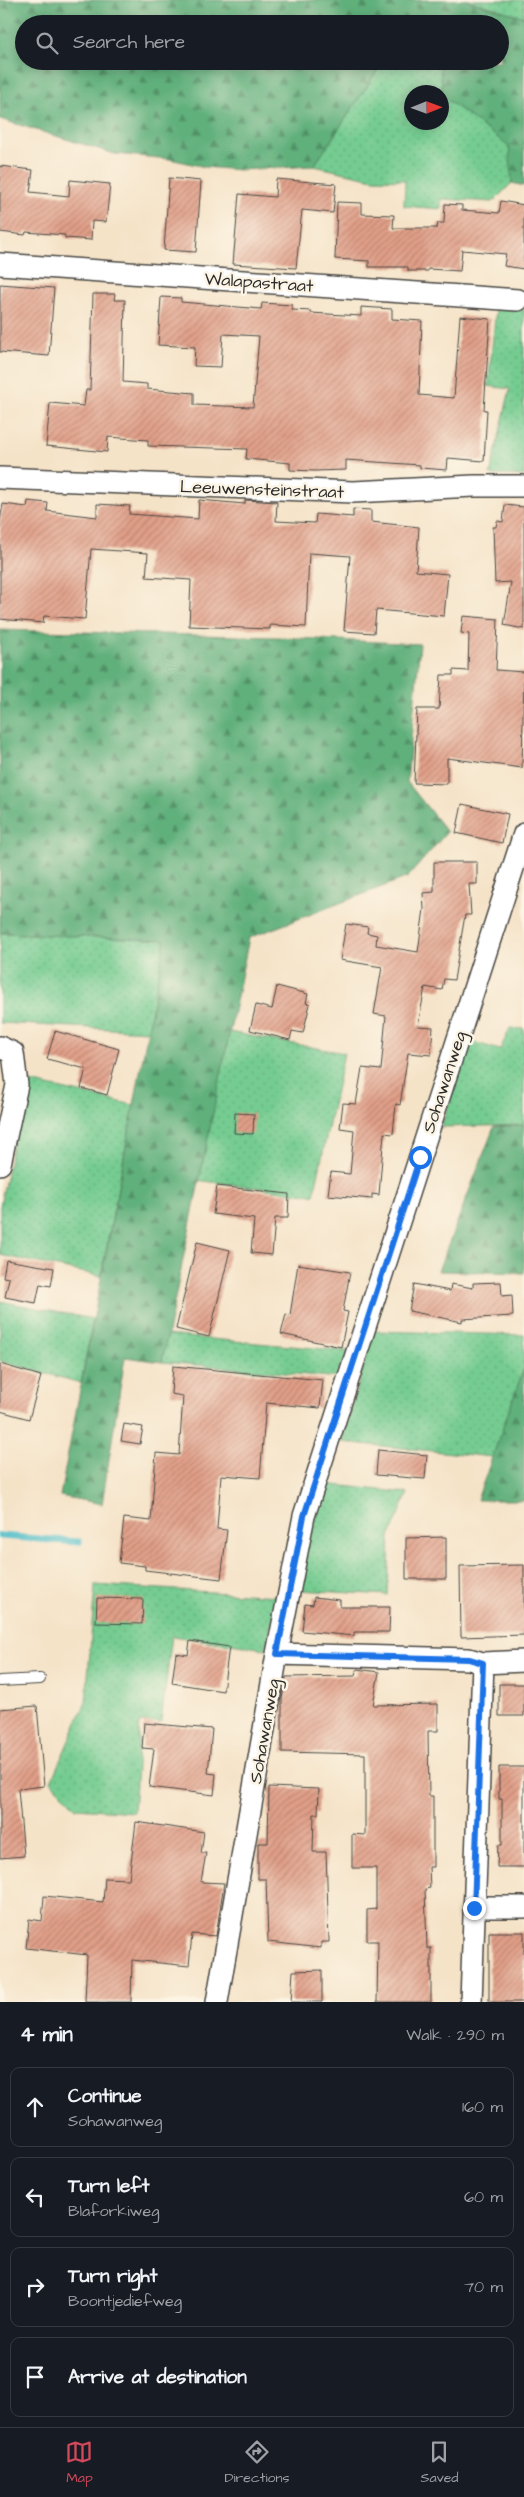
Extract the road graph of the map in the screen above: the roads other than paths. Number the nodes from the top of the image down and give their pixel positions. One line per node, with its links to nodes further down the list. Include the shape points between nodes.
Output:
1 (0, 264): 2 (street, Walapastraat)
2 (518, 300)
3 (0, 478): 4 (street, Leeuwensteinstraat, via 353,492)
4 (524, 486)
5 (524, 834): 8 (street, Sohawanweg, via 304,1516)
6 (0, 1047): 7 (street, via 13,1053 17,1085)
7 (0, 1164)
8 (277, 1654): 10 (street, via 469,1659); 15 (street, Sohawanweg)
9 (524, 1660): 10 (street)
10 (483, 1663): 14 (street)
11 (40, 1679): 12 (lane)
12 (0, 1681)
13 (524, 1907): 14 (street)
14 (474, 1908): 16 (street)
15 (218, 2002)
16 (471, 2002)

